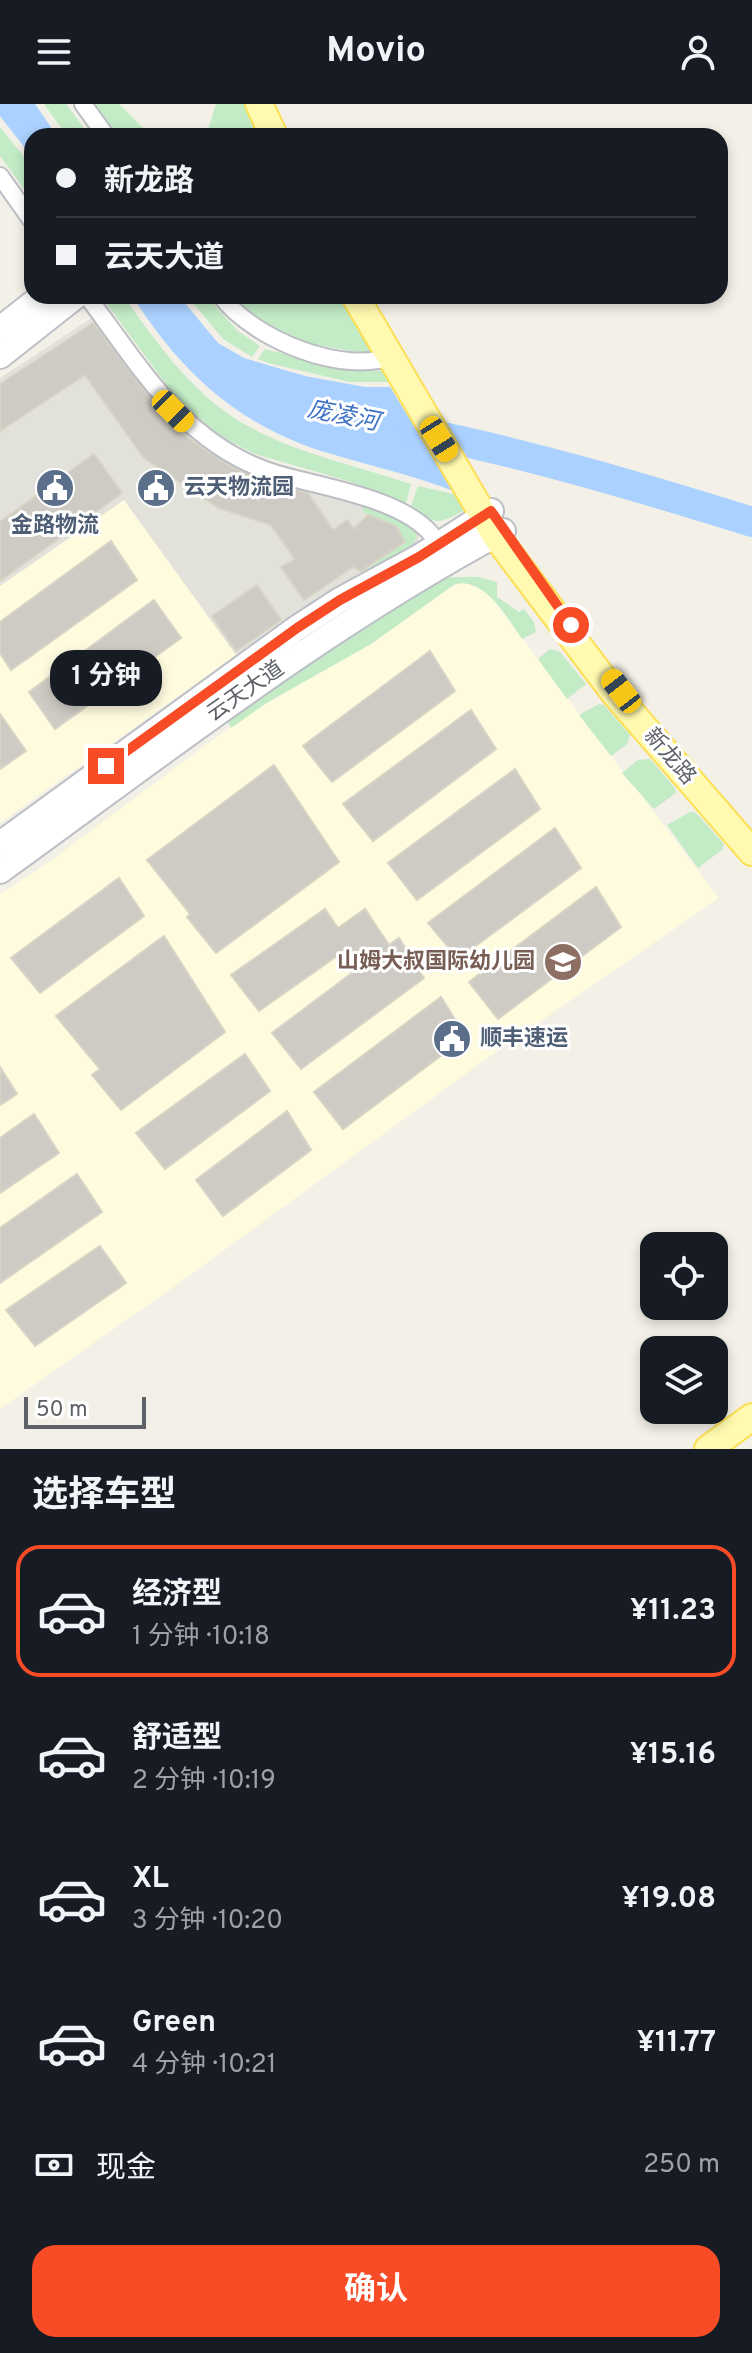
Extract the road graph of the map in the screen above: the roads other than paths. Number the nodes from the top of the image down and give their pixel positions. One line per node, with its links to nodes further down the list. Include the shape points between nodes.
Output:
1 (83, 104): 4 (street)
2 (259, 104): 5 (main road)
3 (266, 104): 6 (main road)
4 (100, 128)
5 (270, 128)
6 (277, 128)
7 (0, 176): 8 (street)
8 (24, 210)
9 (32, 304): 15 (main road)
10 (66, 304): 16 (main road)
11 (93, 304): 19 (street, via 173,411 214,445 268,471 395,510 418,522)
12 (229, 304): 17 (street, via 250,326 287,345 347,360)
13 (360, 304): 17 (main road, 新龙路)
14 (367, 304): 17 (main road, 新龙路)
15 (0, 329)
16 (0, 356)
17 (395, 361): 18 (main road, 新龙路)
18 (493, 523): 19 (main road, 云天大道); 20 (main road, 新龙路, via 621,691); 22 (main road, 云天大道, via 272,672)
19 (438, 544): 21 (main road, 云天大道, via 274,644)
20 (750, 843)
21 (0, 844)
22 (0, 871)
23 (752, 1417): 24 (main road)
24 (708, 1449)

